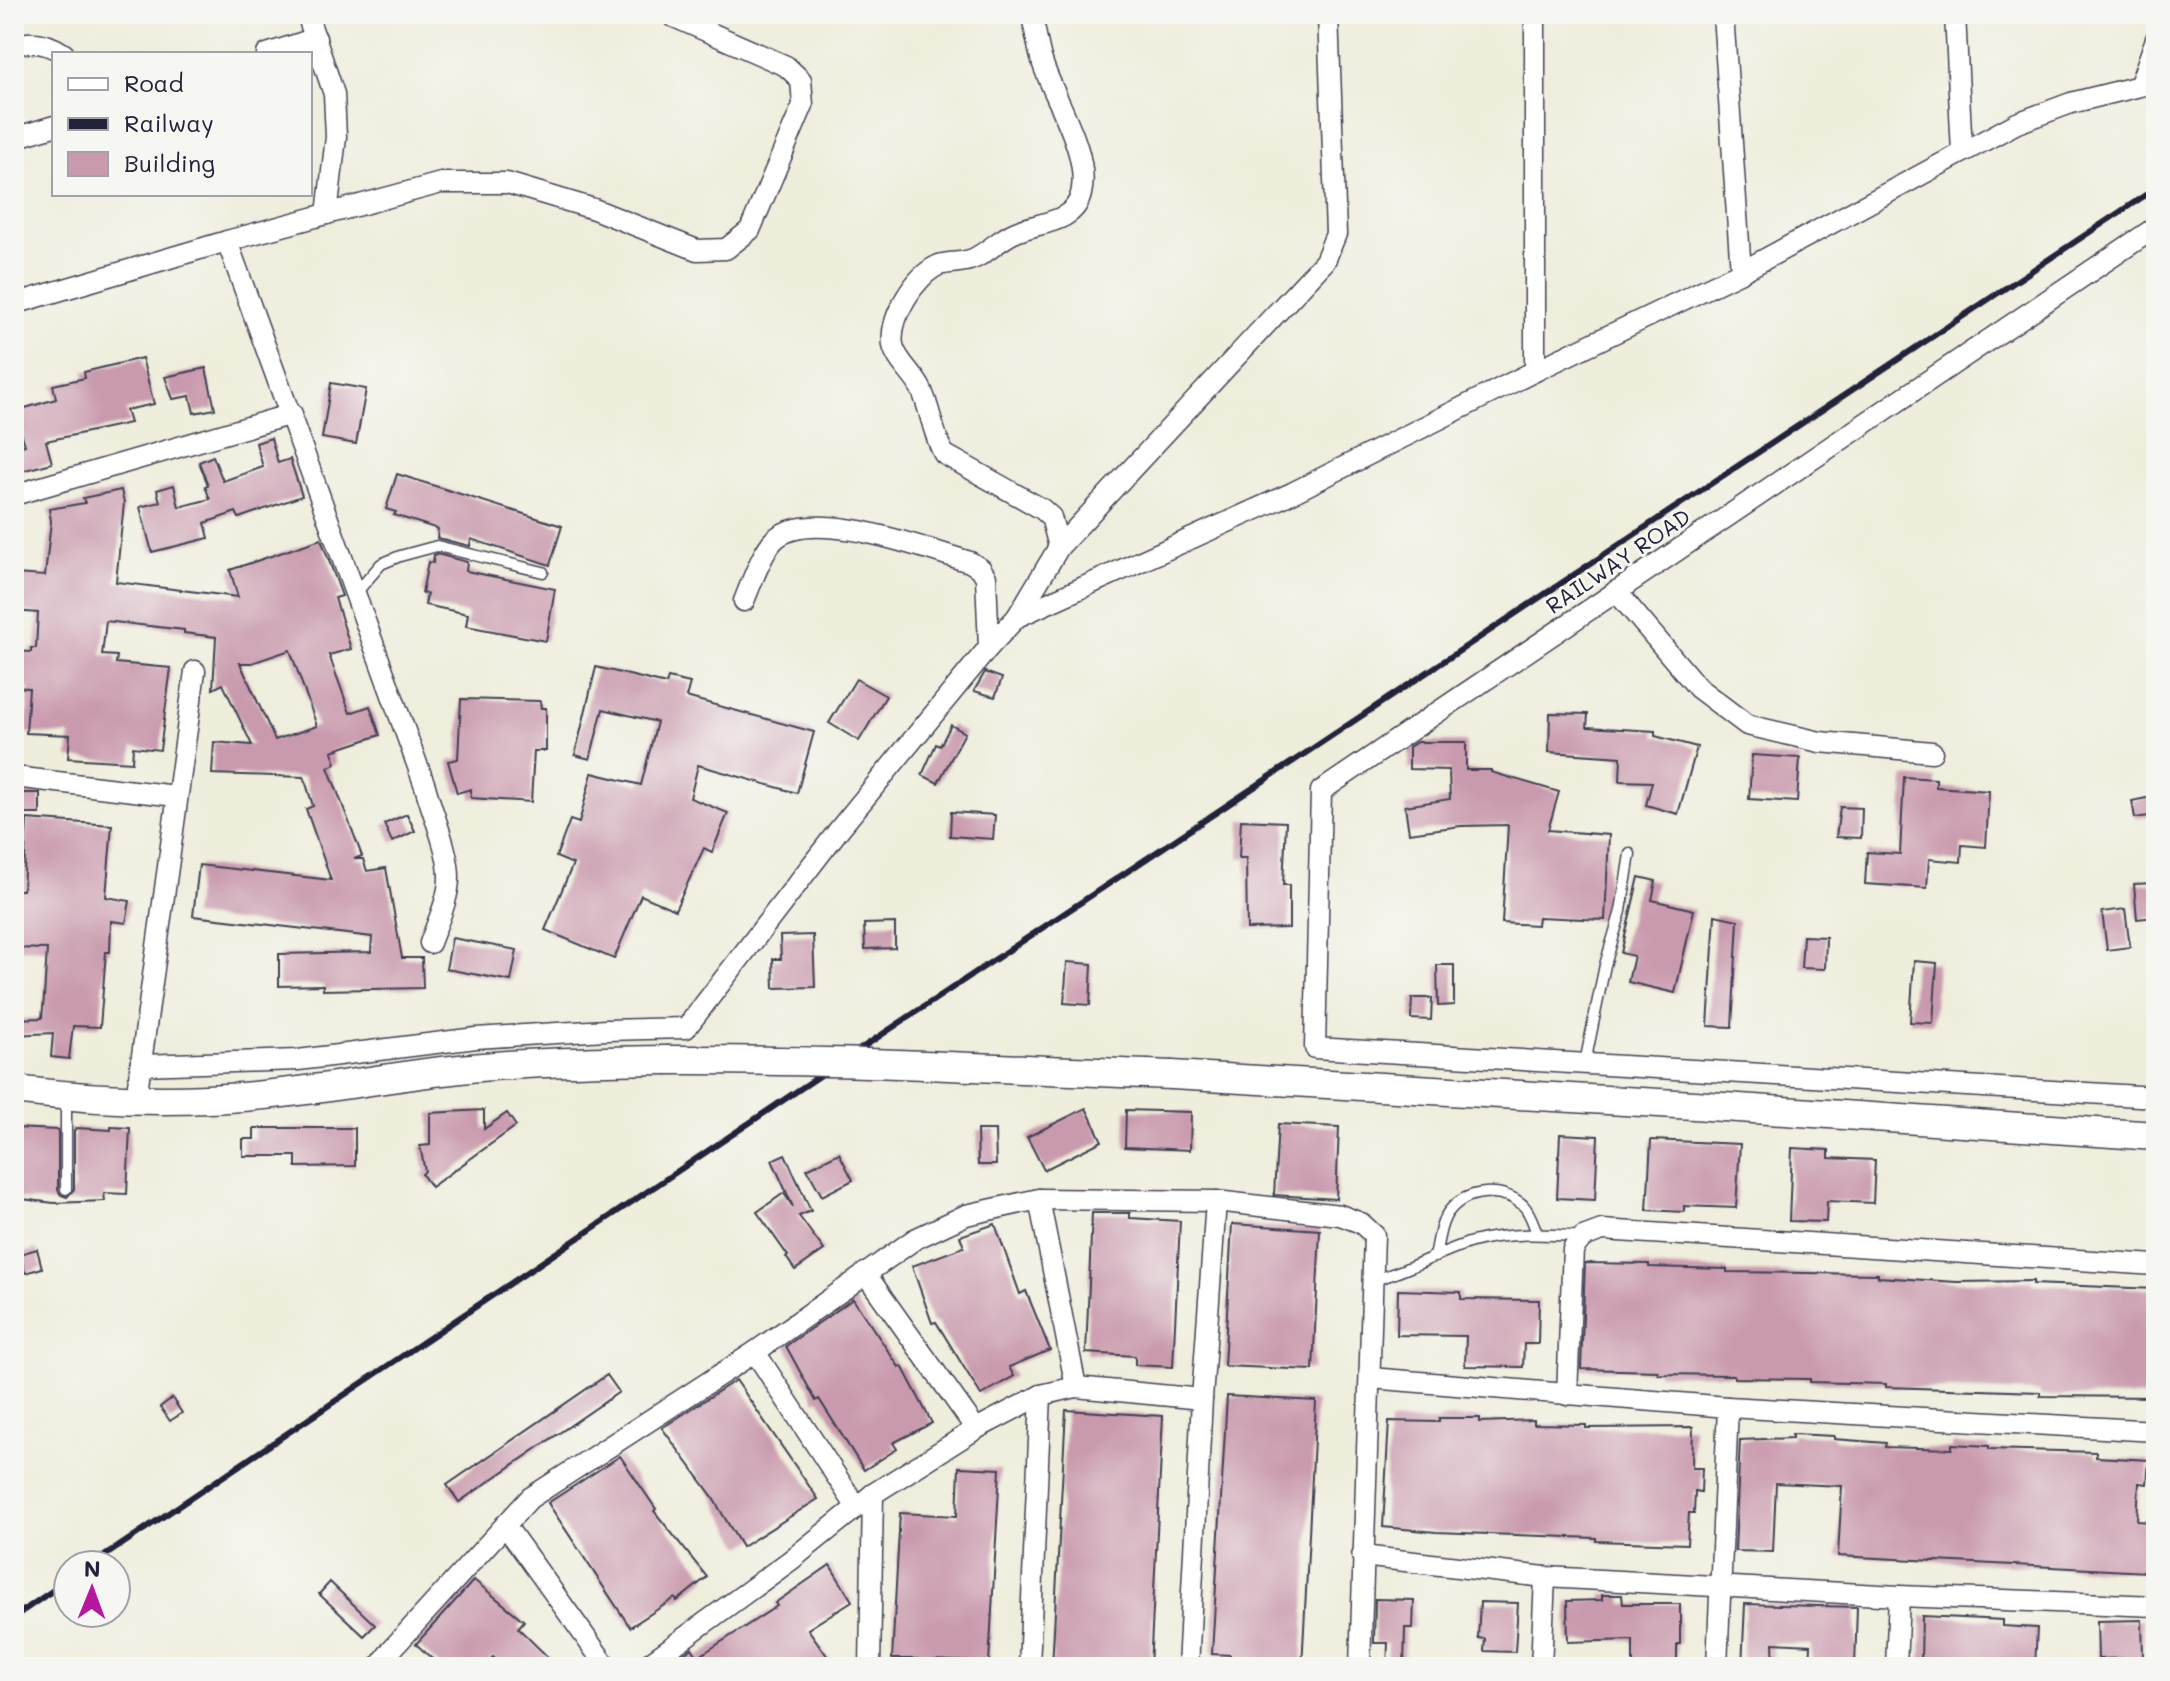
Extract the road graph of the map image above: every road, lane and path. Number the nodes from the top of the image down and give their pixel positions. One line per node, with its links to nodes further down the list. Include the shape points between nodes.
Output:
1 (307, 14): 8 (street)
2 (1031, 14): 25 (street, via 1041,59 1078,150 1081,196 1063,218 1016,232 975,258 932,268 903,301 894,322 893,347 922,389 944,454 1042,509 1051,517)
3 (1328, 14): 25 (street, via 1336,234 1332,248)
4 (1535, 14): 22 (street)
5 (1723, 14): 20 (street)
6 (1955, 14): 16 (street)
7 (672, 16): 17 (street, via 786,66 801,80 803,105 750,230 726,249 697,250 594,209 507,183 441,183)
8 (316, 38): 12 (street); 17 (street, via 334,94 336,137)
9 (2156, 39): 13 (street)
10 (14, 45): 11 (street, via 29,41)
11 (61, 52)
12 (273, 52)
13 (2148, 83): 16 (street, via 2017,123)
14 (52, 127): 15 (street)
15 (14, 138)
16 (1962, 152): 20 (street)
17 (327, 214): 19 (street)
18 (2156, 227): 27 (street, RAILWAY ROAD)
19 (227, 241): 21 (street); 23 (street)
20 (1741, 272): 22 (street)
21 (14, 304)
22 (1535, 371): 30 (street, via 1292,493)
23 (292, 414): 24 (street); 28 (street)
24 (14, 495)
25 (1059, 547): 30 (street)
26 (543, 572): 28 (lane, via 437,546 381,564)
27 (1616, 591): 33 (street, via 1698,688 1747,725 1820,742); 39 (street, RAILWAY ROAD, via 1321,791 1315,1048)
28 (356, 593): 37 (street, via 448,864 445,899)
29 (744, 601): 31 (street, via 771,543 785,531 837,526 981,569 986,577)
30 (1017, 617): 31 (street)
31 (989, 647): 38 (street, via 686,1028 476,1038)
32 (195, 671): 35 (street)
33 (1932, 752)
34 (14, 777): 35 (street)
35 (176, 796): 40 (street)
36 (1630, 854): 39 (lane)
37 (430, 943)
38 (298, 1060): 40 (street); 42 (street)
39 (1585, 1063): 44 (street)
40 (140, 1065): 45 (street)
41 (14, 1090): 43 (main road)
42 (304, 1090): 45 (main road); 46 (main road, bridge, via 461,1069 582,1061 894,1064 1172,1075)
43 (66, 1096): 45 (main road); 47 (lane)
44 (2156, 1097)
45 (136, 1099)
46 (2156, 1136)
47 (66, 1189)
48 (1039, 1199): 49 (street); 54 (street, via 966,1215 915,1239); 58 (street)
49 (1216, 1201): 55 (street, via 1303,1209 1361,1223 1374,1235); 61 (street)
50 (1537, 1233): 51 (lane); 52 (lane, via 1469,1243); 52 (lane, via 1522,1205 1496,1193 1476,1193 1447,1214)
51 (1583, 1237): 53 (street, via 1602,1230); 60 (street, via 1573,1249)
52 (1435, 1257): 55 (lane)
53 (2156, 1265)
54 (865, 1273): 56 (street); 63 (street)
55 (1373, 1280): 57 (street)
56 (755, 1352): 65 (street); 66 (street, via 530,1498)
57 (1370, 1378): 60 (street); 67 (street)
58 (1076, 1387): 59 (street); 61 (street)
59 (1041, 1395): 63 (street); 76 (street)
60 (1567, 1395): 62 (street)
61 (1202, 1399): 77 (street)
62 (1728, 1407): 64 (street); 69 (street)
63 (976, 1429): 65 (street)
64 (2156, 1431)
65 (864, 1500): 74 (street); 75 (street)
66 (505, 1525): 72 (street); 73 (street)
67 (1362, 1556): 68 (street); 78 (street)
68 (1545, 1577): 69 (street); 79 (street)
69 (1720, 1587): 70 (street); 80 (street)
70 (1899, 1596): 71 (street); 81 (street)
71 (2156, 1606)
72 (379, 1667)
73 (607, 1667)
74 (644, 1667)
75 (870, 1667)
76 (1029, 1667)
77 (1188, 1667)
78 (1360, 1667)
79 (1541, 1667)
80 (1717, 1667)
81 (1896, 1667)

